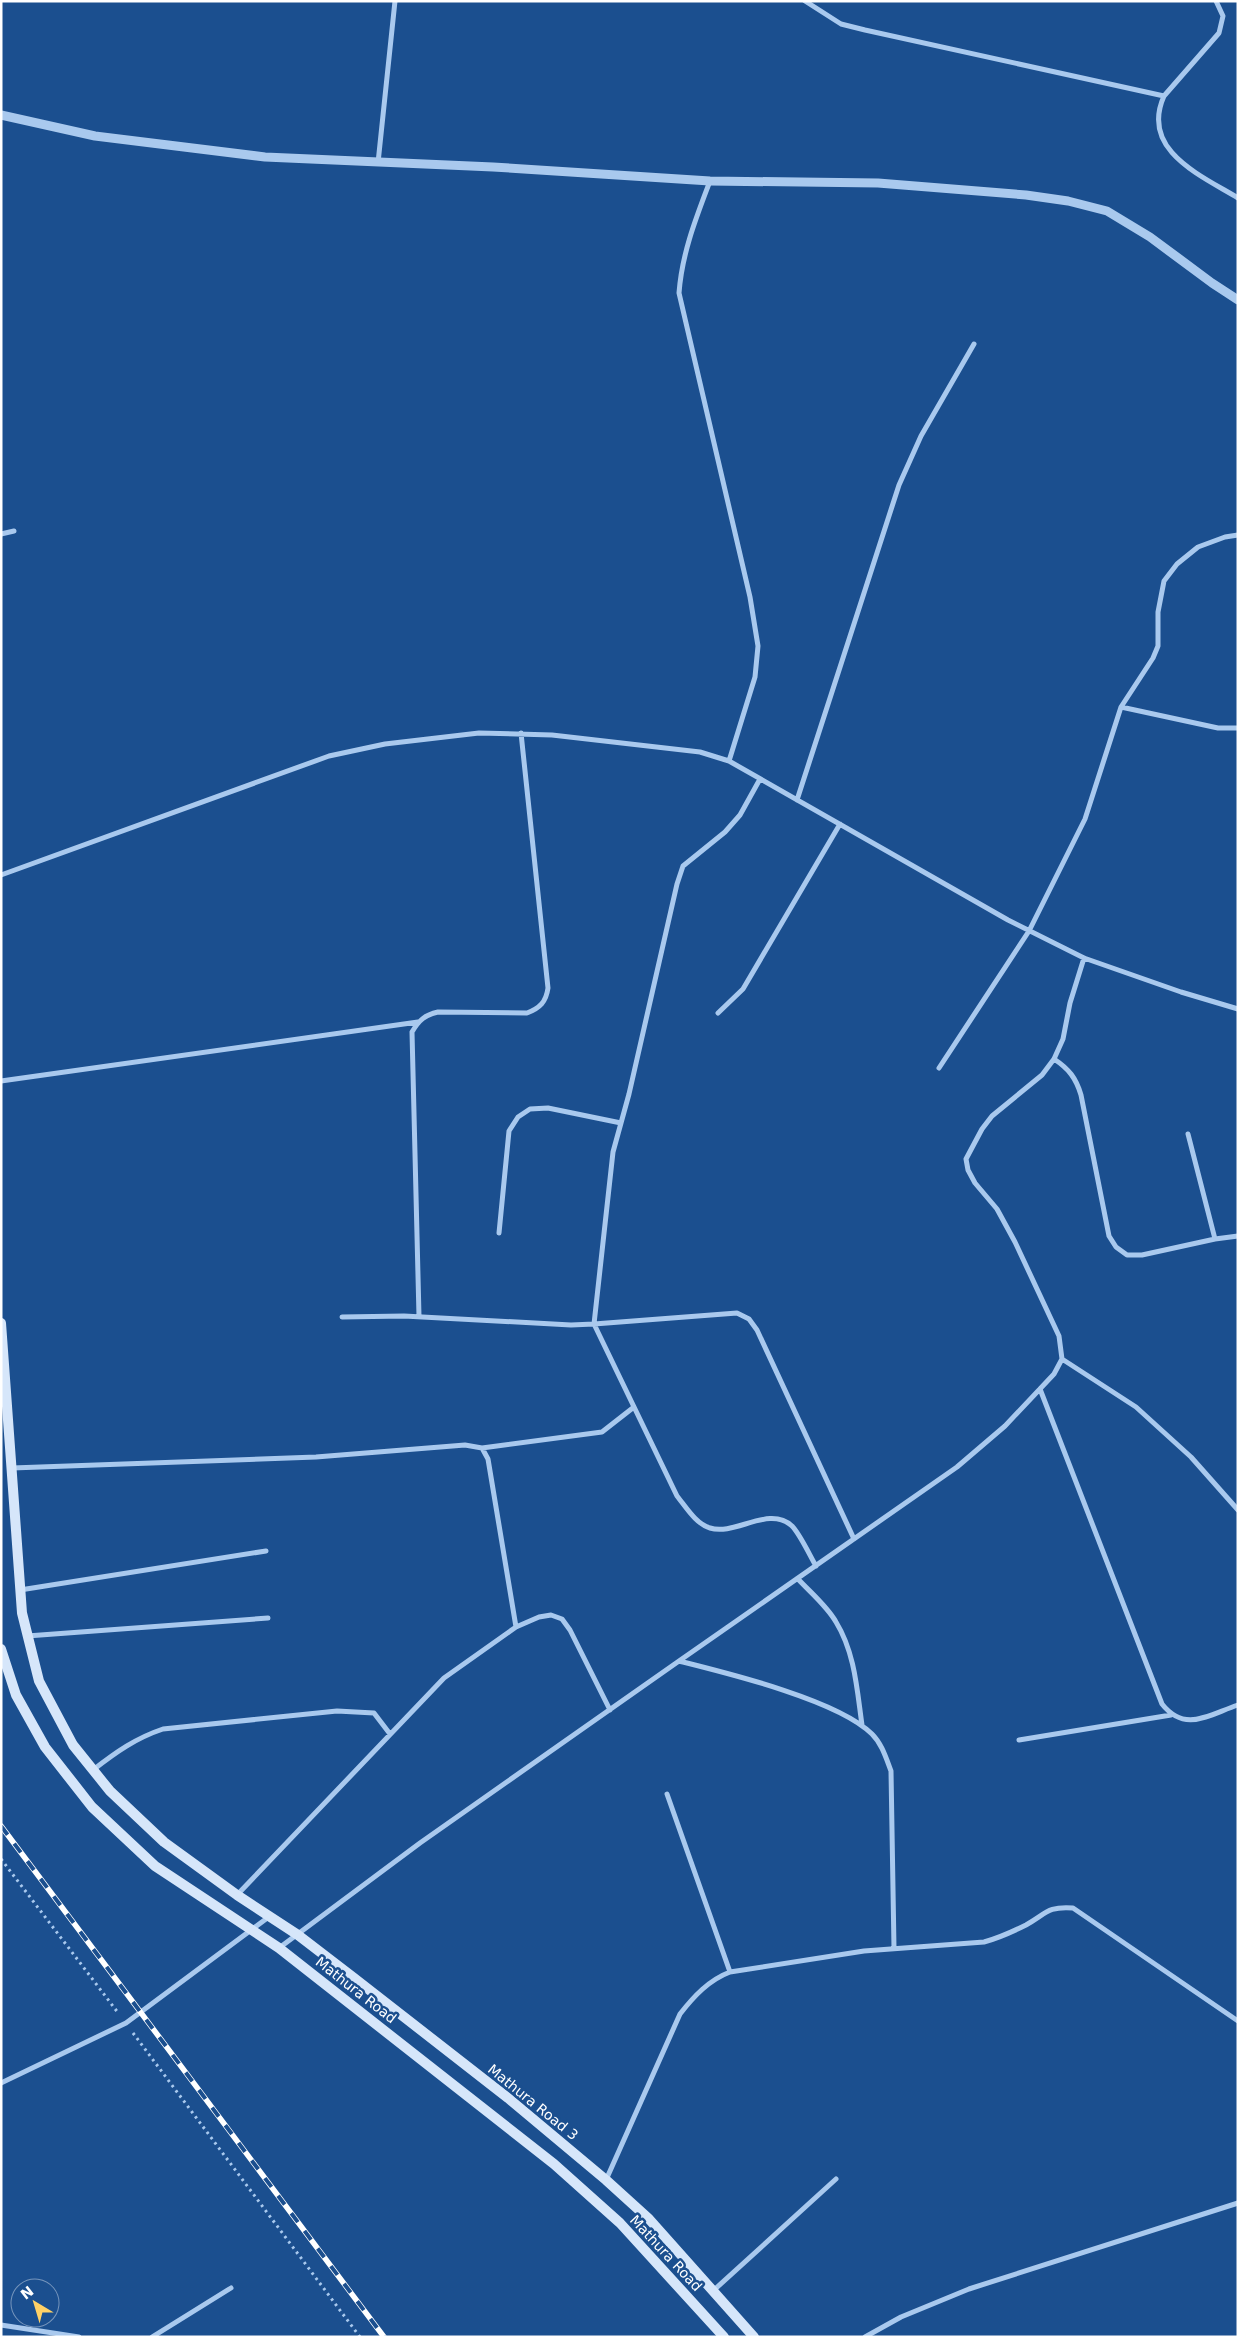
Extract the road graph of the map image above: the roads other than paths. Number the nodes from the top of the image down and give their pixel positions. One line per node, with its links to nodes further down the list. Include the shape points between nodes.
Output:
1 (395, 1): 6 (street)
2 (805, 1): 4 (street, via 841,24)
3 (1216, 1): 4 (street, via 1223,16 1219,33)
4 (1164, 96): 8 (street, via 1159,109 1164,144 1180,163)
5 (1, 115): 6 (street, via 95,136 157,145 265,157)
6 (378, 163): 7 (street)
7 (710, 181): 9 (street, via 878,183 1068,201 1107,211 1150,237); 17 (street, via 690,233 678,293 750,597 758,646 755,678)
8 (1238, 198)
9 (1238, 300)
10 (974, 344): 19 (street, via 921,436 899,485)
11 (14, 531): 12 (street)
12 (1, 534)
13 (1238, 535): 14 (street, via 1198,547 1177,564 1164,581 1158,612 1158,646)
14 (1122, 707): 15 (street, via 1218,728); 22 (street, via 1085,819)
15 (1238, 728)
16 (521, 734): 17 (street, via 700,752); 21 (street, via 479,733 385,744 329,756); 26 (street, via 548,988 546,999 537,1010 527,1013 438,1012 427,1014)
17 (729, 761): 18 (street)
18 (760, 779): 19 (street); 30 (street, via 740,815 725,832 683,866)
19 (796, 800): 20 (street)
20 (840, 824): 22 (street); 25 (street, via 743,989)
21 (1, 875)
22 (1029, 931): 23 (street); 28 (street)
23 (1084, 958): 24 (street); 27 (street, via 1063,1038)
24 (1238, 1009)
25 (718, 1013)
26 (418, 1022): 29 (street); 35 (street, via 412,1032)
27 (1054, 1059): 34 (street, via 1076,1078 1109,1236 1116,1247 1127,1255 1142,1255); 39 (street, via 1042,1075 992,1116 966,1159 975,1183 997,1209 1031,1272 1059,1336)
28 (939, 1068)
29 (1, 1081)
30 (621, 1123): 32 (street, via 548,1108 530,1109 518,1117 509,1131); 38 (street, via 613,1152)
31 (1188, 1134): 34 (street)
32 (499, 1233)
33 (1238, 1236): 34 (street)
34 (1215, 1238)
35 (419, 1316): 36 (street); 38 (street)
36 (342, 1317)
37 (1, 1323): 43 (main road)
38 (594, 1324): 41 (street); 45 (street, via 737,1314 749,1319)
39 (1062, 1359): 40 (street); 44 (street, via 1136,1407 1191,1457)
40 (1040, 1389): 45 (street, via 1006,1426 957,1467); 57 (street, via 1162,1704)
41 (634, 1407): 42 (street, via 602,1432); 47 (street, via 677,1496 693,1517 709,1528 724,1529 780,1520 792,1526)
42 (482, 1448): 43 (street, via 465,1445 316,1457); 51 (street, via 488,1459)
43 (12, 1468): 49 (main road)
44 (1238, 1510)
45 (854, 1539): 47 (street)
46 (266, 1551): 49 (street)
47 (816, 1566): 48 (street)
48 (798, 1579): 54 (street); 58 (street, via 835,1620 846,1639)
49 (20, 1590): 52 (main road)
50 (268, 1618): 52 (street)
51 (516, 1627): 56 (street, via 538,1617 551,1615 562,1619); 59 (street, via 444,1678)
52 (27, 1636): 61 (main road, via 39,1681 73,1745)
53 (1, 1649): 65 (main road, Mathura Road, via 16,1695 44,1747 92,1807 155,1866)
54 (679, 1662): 56 (street); 58 (street, via 792,1694 845,1714)
55 (1238, 1705): 57 (street, via 1199,1719 1184,1721)
56 (610, 1710): 66 (street, via 420,1843)
57 (1171, 1715): 60 (street)
58 (862, 1725): 68 (street, via 883,1749 891,1771)
59 (390, 1734): 61 (street, via 374,1713 337,1711 163,1729 125,1745); 63 (street)
60 (1018, 1740)
61 (93, 1770): 63 (main road, via 110,1791 164,1842)
62 (667, 1794): 69 (street)
63 (237, 1895): 64 (main road)
64 (270, 1915): 65 (street); 66 (main road, Mathura Road 3)
65 (253, 1929): 67 (main road, Mathura Road); 71 (street, via 126,2023)
66 (298, 1935): 67 (street); 73 (main road, Mathura Road 3, via 508,2098)
67 (279, 1948): 80 (main road, Mathura Road, via 554,2164 620,2223)
68 (894, 1948): 69 (street); 70 (street, via 984,1942 1027,1924 1047,1910 1073,1908)
69 (730, 1972): 73 (street, via 718,1976 693,1997 680,2014)
70 (1238, 2021)
71 (1, 2082)
72 (836, 2179): 76 (street)
73 (606, 2180): 76 (main road, Mathura Road 3, via 649,2219)
74 (1238, 2203): 82 (street, via 969,2289 901,2317)
75 (231, 2288): 79 (street)
76 (714, 2290): 81 (main road, Mathura Road 3)
77 (1, 2325): 78 (street)
78 (79, 2337)
79 (152, 2337)
80 (724, 2337)
81 (754, 2337)
82 (865, 2337)

